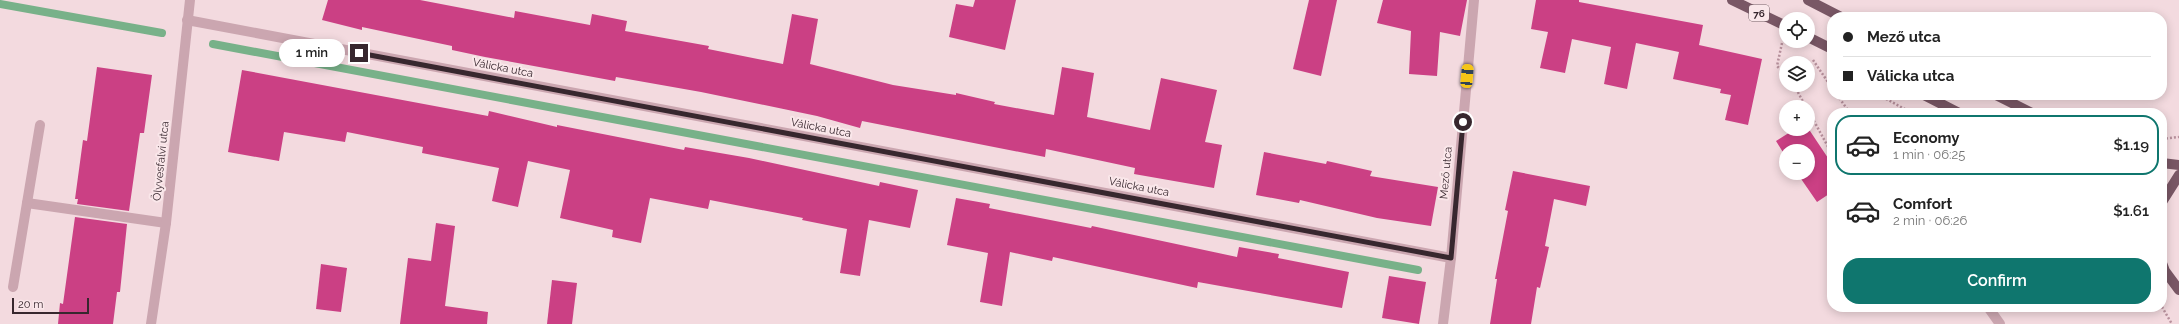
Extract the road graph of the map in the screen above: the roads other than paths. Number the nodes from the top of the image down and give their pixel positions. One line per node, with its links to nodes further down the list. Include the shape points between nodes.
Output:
1 (190, 0): 6 (street, Ölyvesfalvi utca)
2 (1474, 0): 21 (street, Mező utca)
3 (1732, 0): 7 (main road, 76)
4 (1808, 0): 5 (main road)
5 (1831, 12)
6 (187, 20): 20 (street, Ölyvesfalvi utca); 21 (street, Válicka utca)
7 (1779, 23)
8 (1815, 40): 9 (main road)
9 (1827, 46)
10 (1934, 100): 12 (main road)
11 (2006, 100): 13 (main road)
12 (1949, 108)
13 (2022, 108)
14 (40, 125): 19 (street)
15 (2167, 164): 16 (main road)
16 (2179, 165)
17 (2179, 175): 18 (main road)
18 (2167, 194)
19 (27, 203): 20 (street); 23 (street)
20 (166, 223): 26 (street, Ölyvesfalvi utca)
21 (1451, 258): 27 (street, Mező utca)
22 (2167, 275): 24 (main road)
23 (13, 287)
24 (2179, 290)
25 (1992, 312): 28 (street)
26 (151, 324)
27 (1443, 324)
28 (2000, 324)

